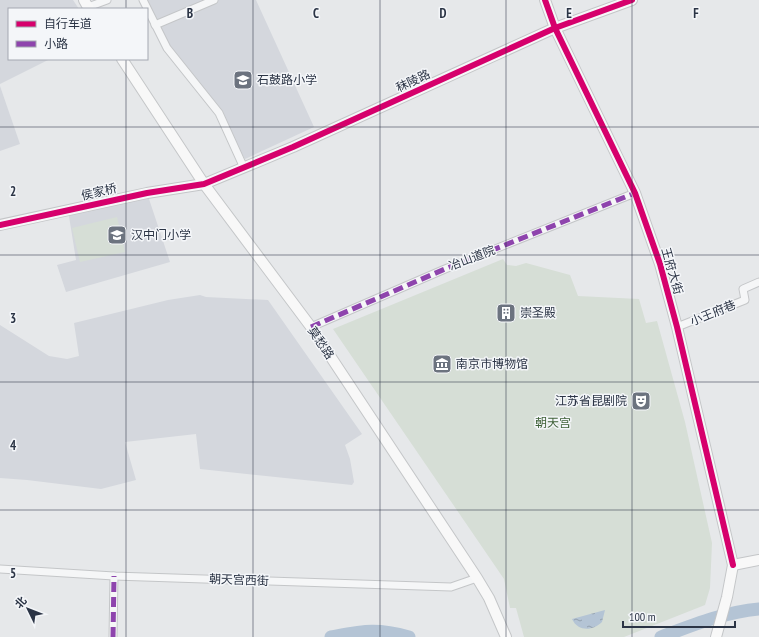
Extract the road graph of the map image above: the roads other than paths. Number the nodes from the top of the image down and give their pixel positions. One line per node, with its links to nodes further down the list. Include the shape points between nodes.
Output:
1 (107, 0): 5 (street)
2 (214, 0): 7 (street)
3 (545, 0): 8 (street, 王府大街)
4 (632, 0): 8 (street, 秣陵路)
5 (87, 5)
6 (148, 10): 7 (street)
7 (155, 25): 10 (street, via 168,48 219,113)
8 (555, 28): 10 (street, 秣陵路); 12 (street, 王府大街)
9 (123, 60): 11 (street, 莫愁路)
10 (244, 168): 11 (street, 秣陵路)
11 (204, 184): 13 (street, 侯家桥, via 147,193); 15 (street, 莫愁路)
12 (635, 193): 15 (street, 冶山道院, via 445,269); 16 (street, 王府大街, via 660,264)
13 (0, 225)
14 (759, 282): 16 (street, 小王府巷, via 743,289 745,300)
15 (311, 327): 21 (street, 莫愁路)
16 (677, 327): 18 (street, 王府大街)
17 (759, 560): 18 (street)
18 (733, 565): 22 (street)
19 (0, 569): 20 (street, 朝天宫西街)
20 (114, 576): 21 (street, 朝天宫西街, via 451,587); 24 (street)
21 (477, 578): 23 (street, 莫愁路, via 489,598)
22 (717, 633)
23 (505, 636)
24 (113, 637)

